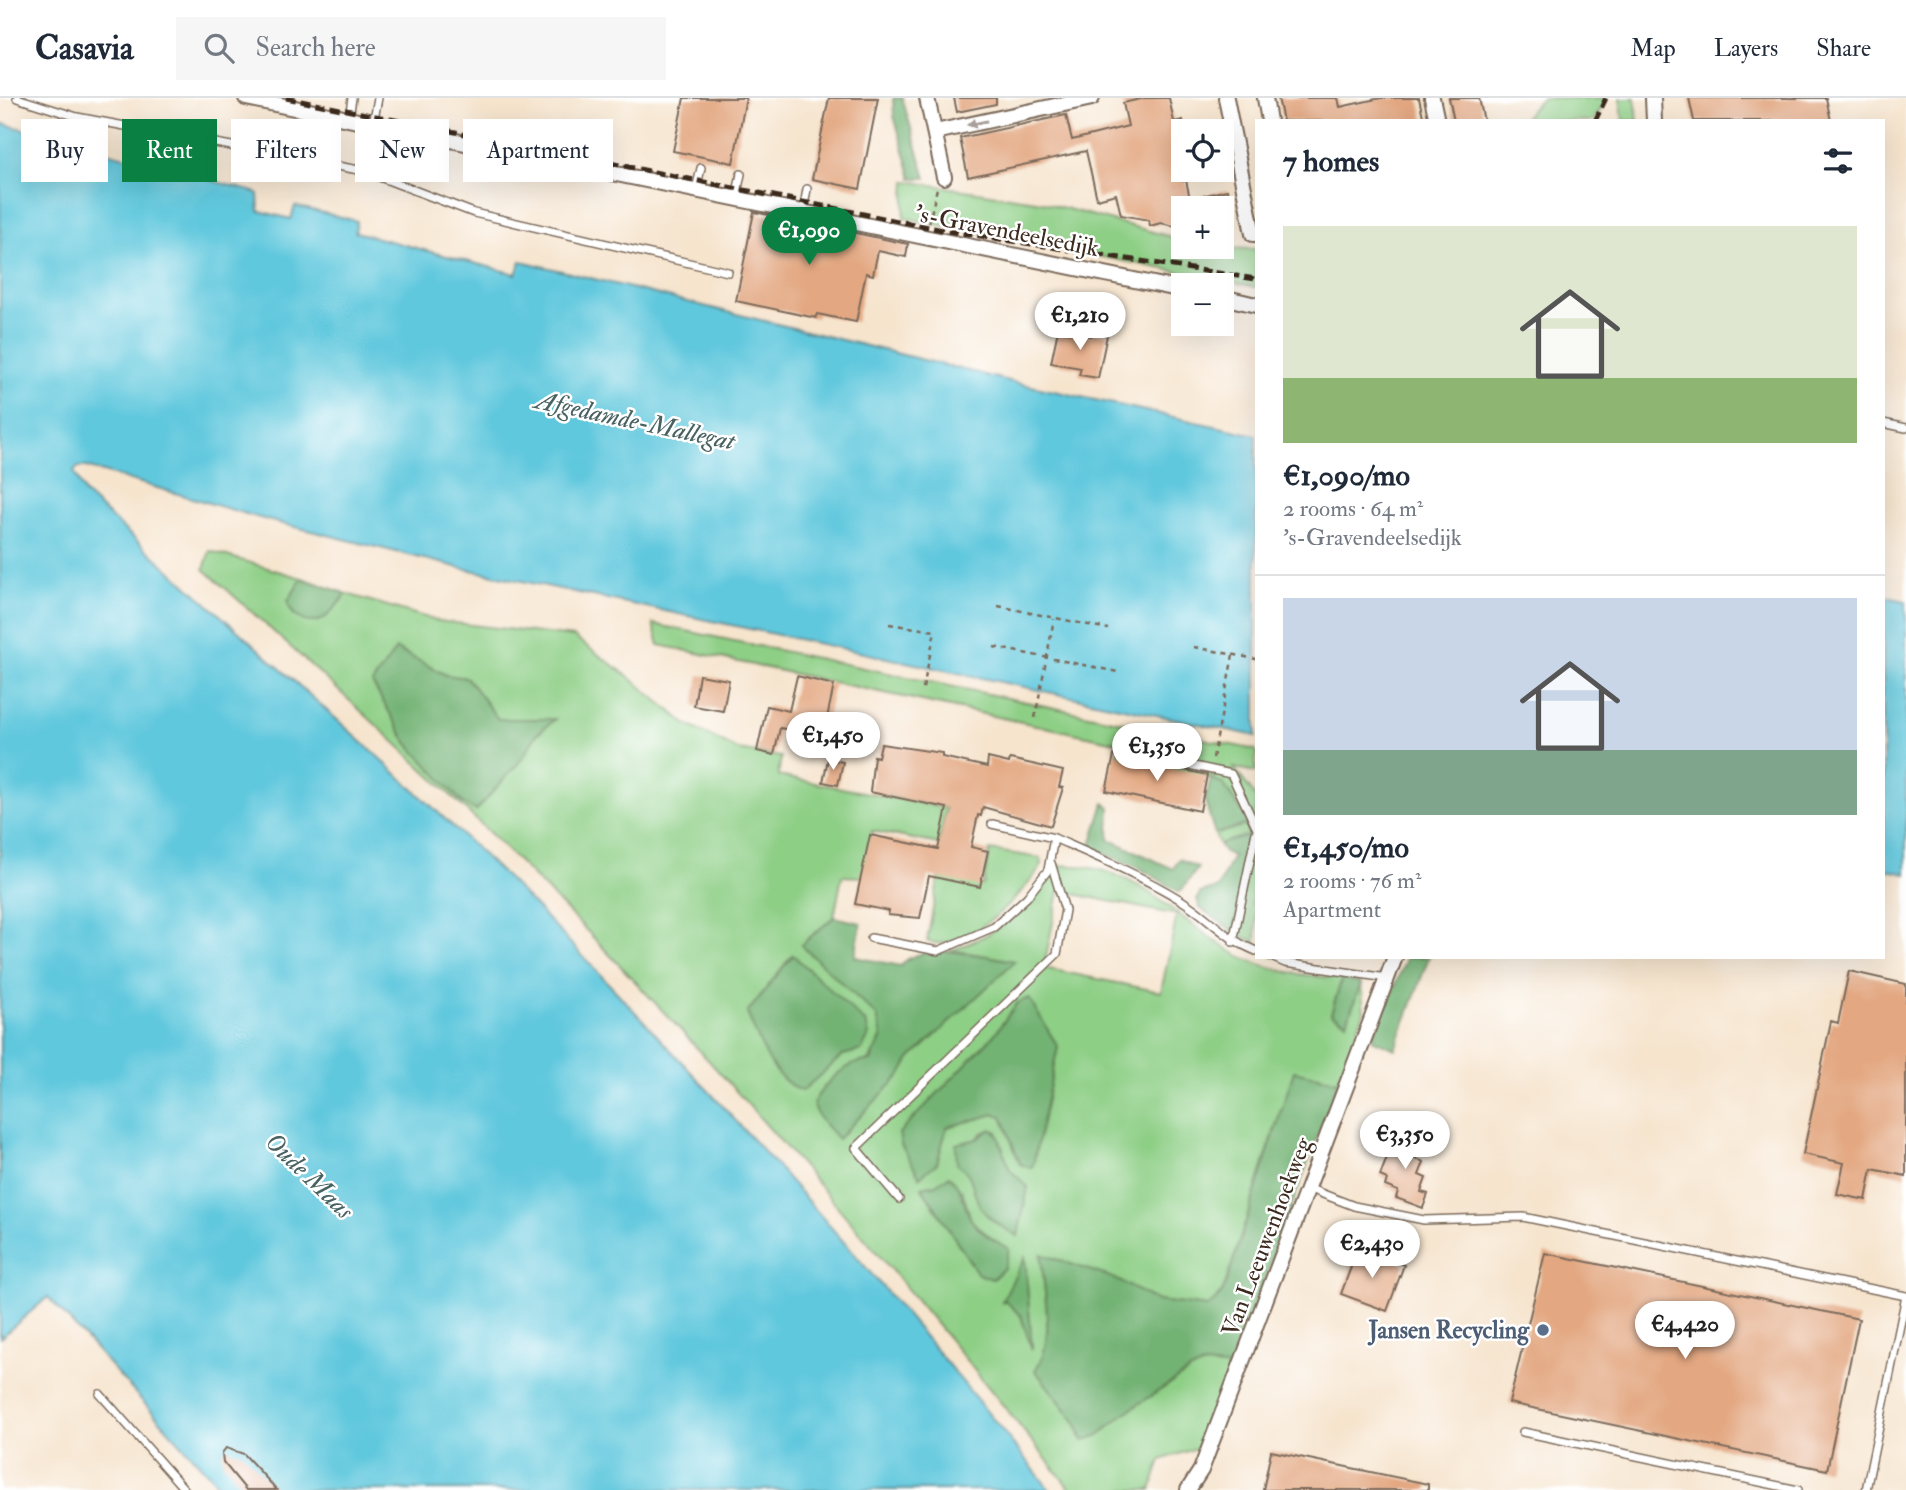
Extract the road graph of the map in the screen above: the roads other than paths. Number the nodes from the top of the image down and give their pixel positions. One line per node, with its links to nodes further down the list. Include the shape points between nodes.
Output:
1 (17, 98): 20 (lane, via 77,117)
2 (246, 98): 11 (street, 's-Gravendeelsedijk)
3 (352, 98): 11 (lane)
4 (378, 98): 12 (lane)
5 (927, 98): 17 (street)
6 (1092, 98): 17 (street, one-way to 17)
7 (1226, 98): 28 (street)
8 (1265, 98): 13 (street)
9 (1432, 98): 14 (street)
10 (1653, 98): 15 (street)
11 (349, 119): 16 (street, 's-Gravendeelsedijk)
12 (374, 119)
13 (1269, 119)
14 (1437, 119)
15 (1654, 119)
16 (355, 120)
17 (934, 132): 22 (street)
18 (449, 140): 25 (street, 's-Gravendeelsedijk)
19 (701, 168): 25 (lane)
20 (355, 169)
21 (741, 174): 26 (lane)
22 (944, 177)
23 (393, 182): 29 (lane, via 474,213)
24 (807, 189): 27 (lane)
25 (695, 191): 26 (street, 's-Gravendeelsedijk)
26 (736, 199): 27 (street, 's-Gravendeelsedijk)
27 (802, 212): 30 (street, 's-Gravendeelsedijk)
28 (1255, 234)
29 (728, 272)
30 (1171, 288)
31 (1234, 300): 32 (street)
32 (1255, 304)
33 (1885, 423): 34 (lane)
34 (1906, 428)
35 (1124, 751): 37 (lane, via 1231,774)
36 (992, 824): 39 (lane)
37 (1255, 828)
38 (1255, 835): 42 (lane)
39 (1054, 838): 40 (lane); 42 (lane, via 1184,901)
40 (1050, 859): 41 (lane, via 1048,870 1027,897 994,927 938,951); 48 (lane, via 1065,910 1058,954 856,1149)
41 (871, 938)
42 (1233, 942): 43 (lane)
43 (1255, 951)
44 (1275, 959): 46 (lane)
45 (1394, 959): 46 (street, Van Leeuwenhoekweg)
46 (1387, 978): 47 (street, Van Leeuwenhoekweg)
47 (1310, 1189): 52 (street, Van Leeuwenhoekweg, via 1201,1470); 54 (lane, via 1354,1206 1424,1220 1523,1217 1906,1296)
48 (899, 1199)
49 (100, 1394): 51 (lane)
50 (1523, 1433): 53 (lane)
51 (185, 1490)
52 (1188, 1490)
53 (1798, 1490)
54 (1866, 1490)

